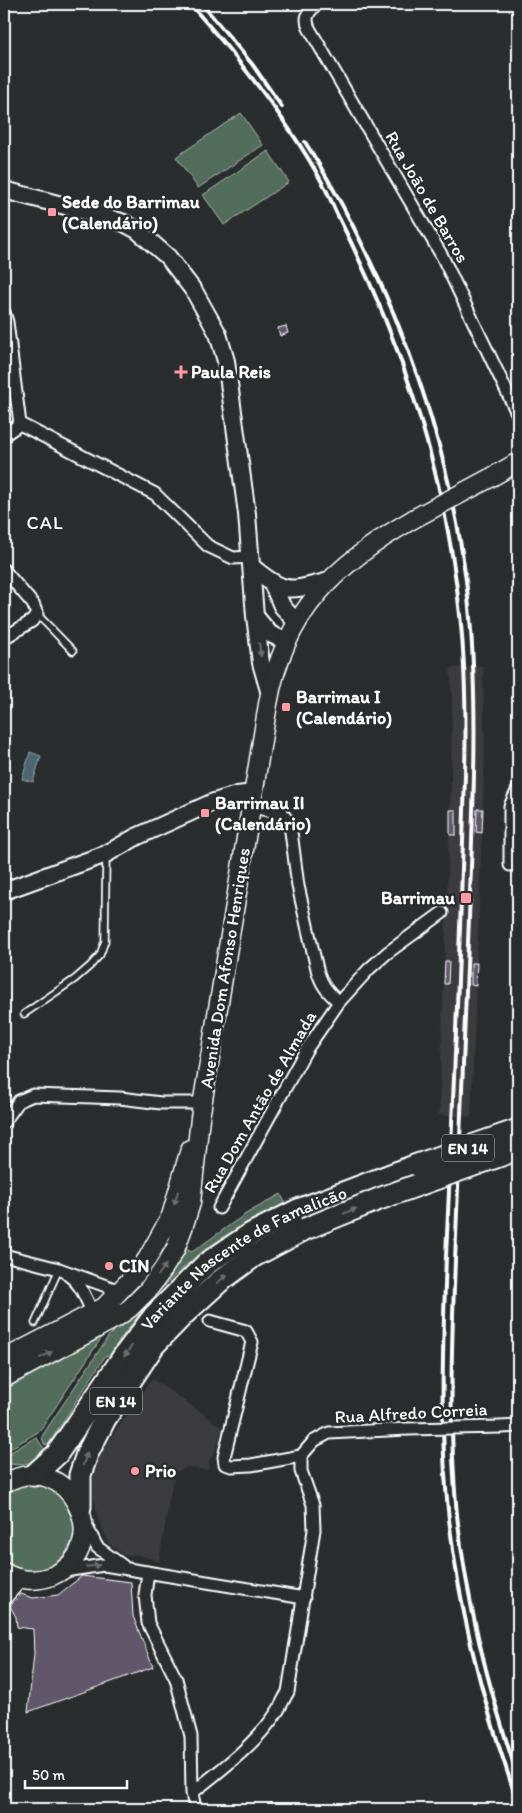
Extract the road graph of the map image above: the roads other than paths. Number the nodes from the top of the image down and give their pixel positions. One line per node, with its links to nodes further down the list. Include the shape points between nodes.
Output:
1 (318, 4): 4 (street, Rua João de Barros, via 307,16 309,28 439,250)
2 (4, 190): 8 (main road, via 100,215 130,227 168,257 194,291 218,334 226,361)
3 (4, 312): 5 (street)
4 (518, 415)
5 (20, 424): 6 (street); 8 (street, via 155,494 208,546 233,558)
6 (4, 435)
7 (518, 462): 10 (main road, Avenida Dom Afonso Henriques, bridge, via 383,537 356,556)
8 (251, 562): 11 (main road); 13 (main road)
9 (4, 570): 12 (street, via 34,604)
10 (330, 581): 11 (main road, via 285,589); 14 (main road, Avenida Dom Afonso Henriques, via 306,606)
11 (272, 583): 14 (main road, via 282,606)
12 (37, 614): 15 (street, via 32,621); 17 (lane)
13 (255, 616): 16 (main road, via 270,634); 18 (main road, one-way to 18, via 262,669)
14 (296, 622): 16 (main road, Avenida Dom Afonso Henriques)
15 (4, 638)
16 (286, 641): 18 (main road, Avenida Dom Afonso Henriques)
17 (74, 650)
18 (270, 694): 20 (main road, Avenida Dom Afonso Henriques)
19 (518, 789): 22 (street, via 510,806)
20 (253, 800): 21 (main road, via 237,795 202,806); 25 (street, via 282,813 290,824 298,886 317,969 328,992); 27 (main road, Avenida Dom Afonso Henriques)
21 (106, 854): 23 (main road); 26 (lane, via 105,941 100,955 75,979)
22 (514, 862)
23 (4, 891)
24 (442, 913): 25 (street, Rua Dom Antão de Almada, via 386,954)
25 (339, 1002): 31 (street, Rua Dom Antão de Almada, via 306,1050)
26 (24, 1014)
27 (202, 1110): 28 (street, via 120,1098 33,1095 19,1102); 35 (main road, Avenida Dom Afonso Henriques, one-way to 35, via 170,1216 147,1259); 36 (main road, Avenida Dom Afonso Henriques, one-way to 27, via 147,1291 175,1250 191,1203)
28 (4, 1122)
29 (518, 1130): 32 (highway, Variante Nascente de Famalicão / EN 14, bridge, via 377,1180)
30 (518, 1149): 32 (highway, Variante Nascente de Famalicão / EN 14, one-way to 30, bridge, via 379,1199)
31 (219, 1208)
32 (302, 1219): 43 (highway, Variante Nascente de Famalicão / EN 14, one-way to 43, via 249,1235 206,1264 154,1316 57,1454); 44 (highway, Variante Nascente de Famalicão / EN 14, one-way to 32, via 80,1476 87,1454 105,1419 154,1345 220,1281)
33 (4, 1255): 34 (street)
34 (59, 1269): 35 (street); 36 (street, via 75,1279); 38 (lane)
35 (120, 1291): 36 (main road, Avenida Dom Afonso Henriques)
36 (105, 1313): 39 (main road, Avenida Dom Afonso Henriques); 40 (main road, Avenida Dom Afonso Henriques, one-way to 36)
37 (210, 1321): 42 (street, via 246,1331 252,1342 225,1464 251,1466)
38 (35, 1323)
39 (4, 1359)
40 (4, 1378)
41 (518, 1426): 42 (street, Rua Alfredo Correia, bridge, via 329,1433 314,1441)
42 (301, 1456): 50 (street, via 301,1471 312,1505 314,1530)
43 (15, 1477): 44 (main road, EN 14, via 46,1477 56,1482 70,1492)
44 (82, 1513): 45 (street, via 97,1546); 47 (main road, EN 14, via 84,1536 79,1550)
45 (127, 1568): 46 (street); 47 (street, one-way to 45, via 104,1565)
46 (148, 1572): 50 (street); 51 (street, via 145,1595 148,1623 176,1679 191,1736)
47 (58, 1573): 48 (main road, via 39,1579)
48 (11, 1575): 49 (main road)
49 (4, 1595)
50 (304, 1598): 51 (street, via 288,1692 278,1712 221,1771)
51 (192, 1793): 52 (street)
52 (195, 1809)

